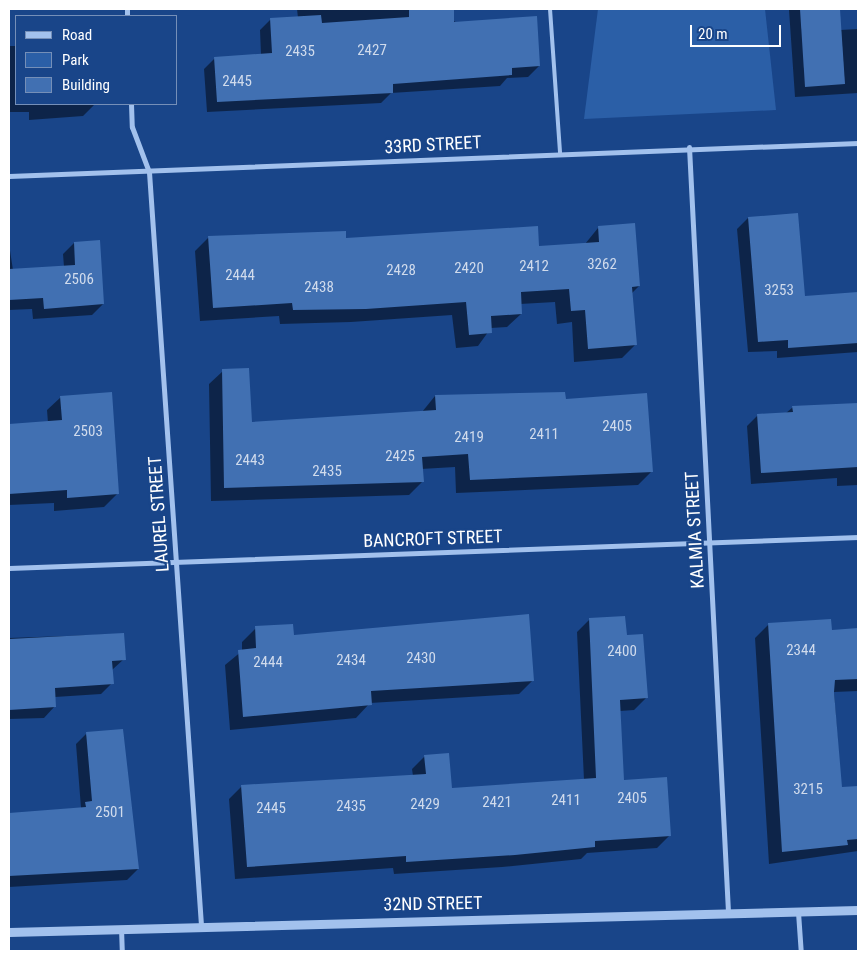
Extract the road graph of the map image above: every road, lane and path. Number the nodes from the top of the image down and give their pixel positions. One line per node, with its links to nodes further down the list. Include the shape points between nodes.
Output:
1 (550, 9): 5 (lane)
2 (131, 105): 6 (street, LAUREL STREET, via 132,127)
3 (858, 143): 4 (street, 33RD STREET)
4 (689, 147): 5 (street, 33RD STREET); 9 (street, KALMIA STREET)
5 (560, 153): 6 (street, 33RD STREET)
6 (148, 172): 7 (street, 33RD STREET); 10 (street, LAUREL STREET)
7 (9, 176)
8 (858, 537): 9 (street, BANCROFT STREET)
9 (709, 541): 10 (street, BANCROFT STREET); 13 (street, KALMIA STREET)
10 (176, 563): 11 (street, BANCROFT STREET); 15 (street, LAUREL STREET)
11 (9, 568)
12 (858, 910): 14 (street, 32ND STREET)
13 (728, 912): 14 (street, 32ND STREET); 15 (street, 32ND STREET)
14 (798, 912): 19 (street)
15 (201, 926): 16 (street, 32ND STREET)
16 (121, 928): 17 (street, 32ND STREET); 18 (street)
17 (9, 932)
18 (122, 951)
19 (801, 951)

